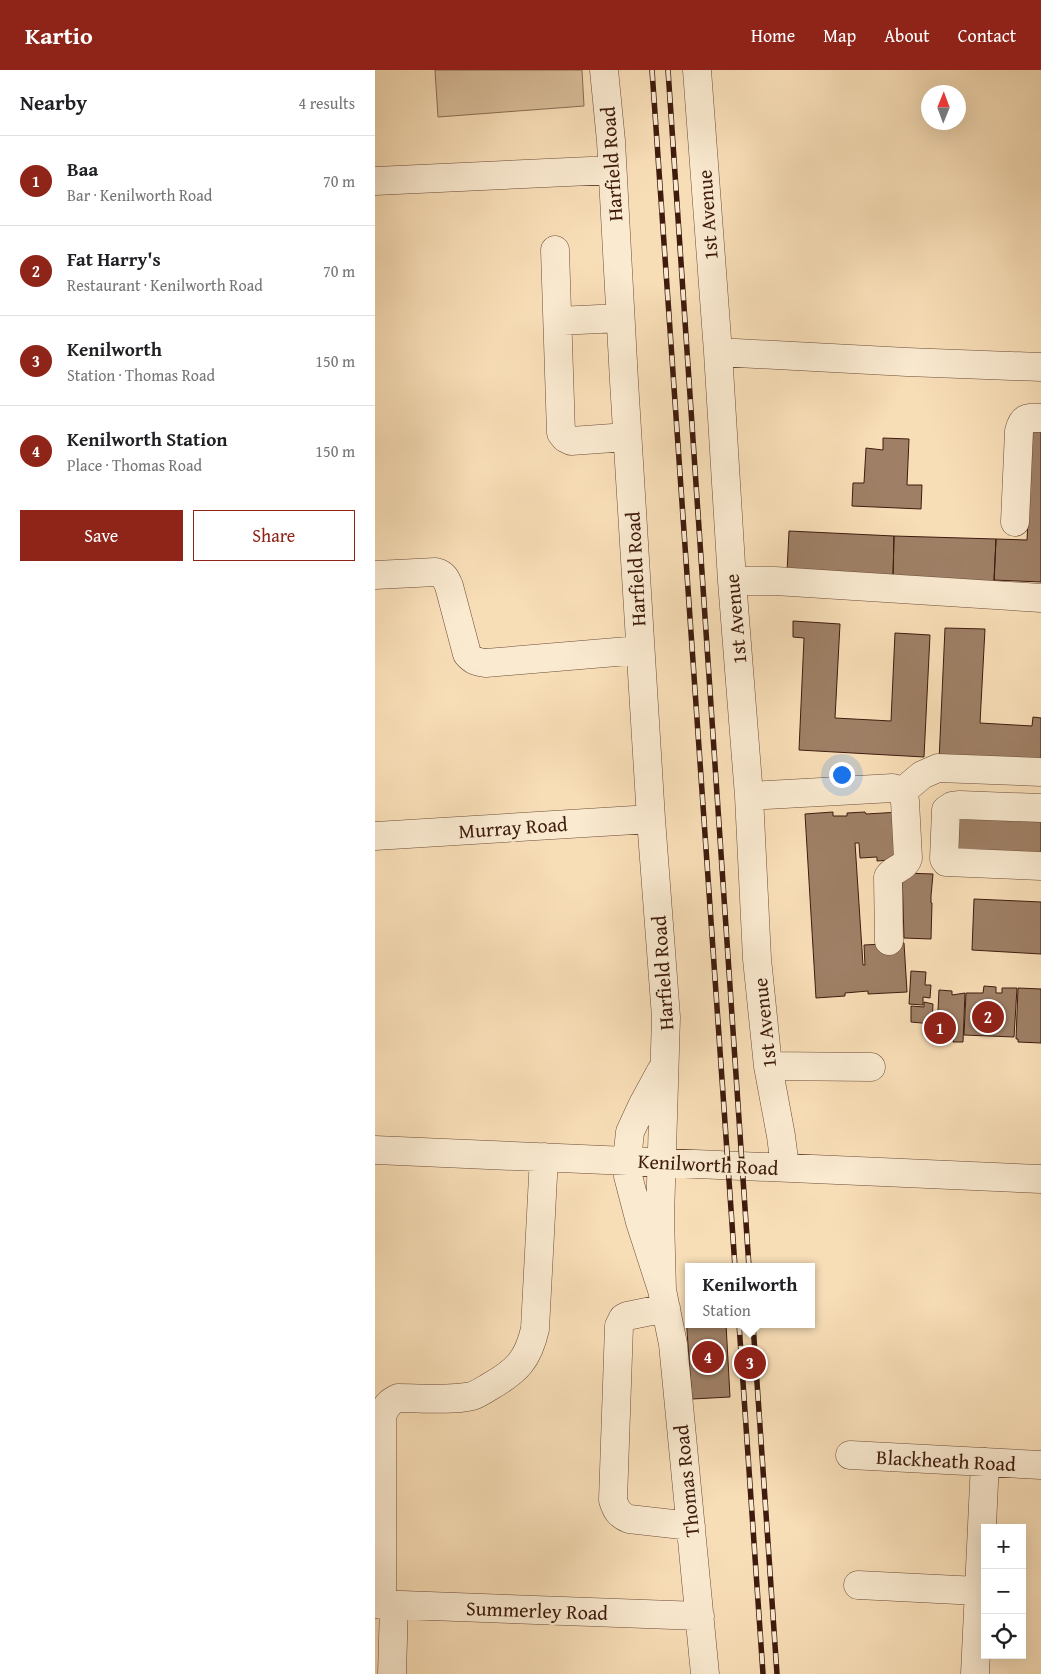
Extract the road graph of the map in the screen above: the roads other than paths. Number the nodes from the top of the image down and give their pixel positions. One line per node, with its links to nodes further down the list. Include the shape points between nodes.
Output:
1 (604, 70): 3 (street, Harfield Road)
2 (697, 70): 8 (street, 1st Avenue)
3 (613, 170): 4 (street); 6 (street, Harfield Road)
4 (375, 181)
5 (555, 250): 7 (street)
6 (620, 318): 7 (street); 11 (street, Harfield Road)
7 (558, 321): 11 (street, via 561,433 571,441)
8 (718, 352): 9 (street); 14 (street, 1st Avenue)
9 (1041, 367)
10 (1041, 418): 12 (street, via 1026,418 1019,431)
11 (627, 437): 16 (street, Harfield Road)
12 (1015, 522)
13 (375, 575): 16 (street, via 436,572 445,577 465,648 478,662)
14 (731, 581): 15 (street); 19 (street, 1st Avenue)
15 (1041, 598)
16 (640, 650): 21 (street, Harfield Road)
17 (1041, 772): 18 (street, via 938,768 922,775)
18 (902, 792): 19 (street, via 893,788); 24 (street, via 908,858 888,877)
19 (749, 796): 25 (street, 1st Avenue, via 757,959)
20 (1041, 808): 23 (street, via 948,807 944,859 946,862)
21 (651, 819): 22 (street, Murray Road); 26 (street, Harfield Road, via 666,1017)
22 (375, 836)
23 (1041, 866)
24 (889, 940)
25 (768, 1066): 27 (street); 32 (street, 1st Avenue)
26 (663, 1067): 30 (street, Harfield Road, via 631,1132); 31 (street, Harfield Road)
27 (871, 1067)
28 (375, 1150): 29 (street, Kenilworth Road)
29 (544, 1157): 30 (street, Kenilworth Road); 41 (street, via 535,1329 523,1361 507,1377 474,1395 399,1398 385,1406 382,1416)
30 (627, 1160): 31 (street, Kenilworth Road); 34 (street, Thomas Road, via 640,1222)
31 (661, 1162): 32 (street, Kenilworth Road); 34 (street, Thomas Road)
32 (785, 1167): 33 (street, Kenilworth Road)
33 (1041, 1179)
34 (664, 1299): 38 (street, Thomas Road, via 673,1344); 38 (street, via 623,1318 619,1326 613,1500 617,1511 629,1519)
35 (850, 1456): 36 (street, Blackheath Road)
36 (985, 1462): 37 (street, Blackheath Road); 40 (street)
37 (1041, 1465)
38 (691, 1526): 42 (street, Thomas Road)
39 (858, 1585): 40 (street)
40 (978, 1591): 45 (street)
41 (384, 1605): 42 (street, Summerley Road); 43 (street)
42 (700, 1616): 44 (street, Thomas Road)
43 (392, 1674)
44 (705, 1674)
45 (975, 1674)

